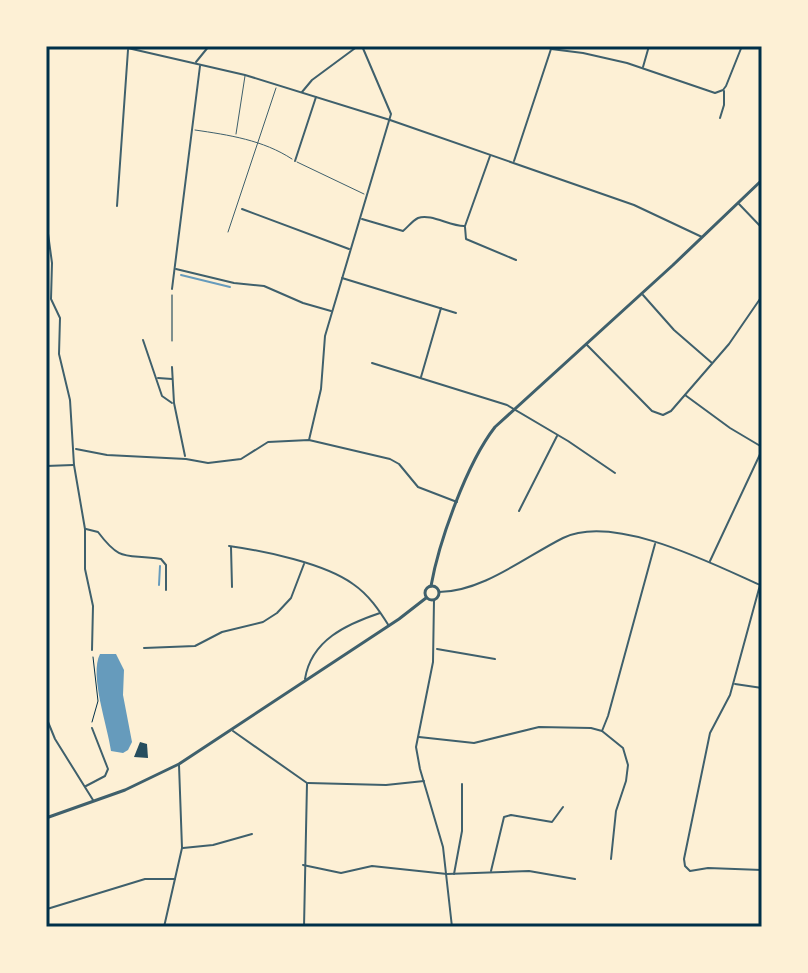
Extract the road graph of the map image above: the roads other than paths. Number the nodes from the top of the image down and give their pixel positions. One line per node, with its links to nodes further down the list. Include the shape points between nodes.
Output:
1 (48, 46): 9 (street)
2 (119, 46): 8 (street)
3 (209, 46): 10 (street)
4 (360, 46): 15 (street, via 319,74); 18 (street)
5 (649, 46): 11 (street)
6 (742, 46): 14 (street)
7 (550, 48): 11 (street, via 594,53); 24 (street)
8 (128, 49): 10 (street); 28 (street)
9 (46, 51)
10 (198, 64): 12 (street); 19 (street)
11 (642, 68): 14 (street, via 709,91)
12 (245, 75): 13 (street); 20 (lane)
13 (277, 85): 15 (street); 21 (lane)
14 (723, 90): 17 (street)
15 (302, 93): 16 (street)
16 (316, 97): 18 (street); 23 (street)
17 (720, 118)
18 (390, 120): 22 (street); 26 (street)
19 (192, 130): 20 (lane); 38 (street)
20 (236, 136): 21 (lane)
21 (258, 143): 23 (lane); 34 (lane)
22 (491, 155): 24 (street); 32 (street)
23 (295, 161): 26 (lane)
24 (514, 162): 35 (street, via 634,205)
25 (762, 180): 27 (street)
26 (367, 195): 31 (street)
27 (738, 203): 33 (street); 35 (street)
28 (117, 206)
29 (242, 209): 36 (street)
30 (46, 219): 59 (street, via 51,299 60,318 59,354)
31 (360, 219): 32 (street, via 403,231 425,217); 36 (street)
32 (465, 226): 37 (street, via 466,239)
33 (762, 228)
34 (228, 232)
35 (703, 237): 41 (street)
36 (351, 250): 39 (street)
37 (516, 260)
38 (174, 269): 40 (street); 44 (street, via 264,286)
39 (342, 278): 43 (street); 44 (street)
40 (172, 289)
41 (642, 294): 47 (street); 49 (street)
42 (762, 296): 49 (street)
43 (441, 308): 45 (street); 53 (street)
44 (332, 312): 58 (street)
45 (456, 313)
46 (143, 340): 51 (street)
47 (586, 343): 54 (street, via 655,414 667,414); 56 (street)
48 (372, 363): 53 (street)
49 (713, 363): 54 (street)
50 (172, 367): 52 (street)
51 (156, 378): 52 (street); 55 (street, via 162,396)
52 (173, 379): 55 (street)
53 (420, 379): 56 (street)
54 (685, 395): 60 (street)
55 (174, 403): 61 (street)
56 (512, 408): 57 (street); 65 (street, via 487,438)
57 (558, 435): 64 (street); 66 (street)
58 (309, 440): 61 (street, via 268,442 241,459); 65 (street, via 390,459 418,487)
59 (74, 449): 61 (street); 62 (street)
60 (762, 449): 69 (street)
61 (186, 459)
62 (74, 465): 63 (street); 67 (street)
63 (46, 466)
64 (615, 473)
65 (457, 502): 71 (street)
66 (519, 511)
67 (85, 529): 74 (street, via 98,532 114,552 164,561); 82 (street)
68 (655, 543): 69 (street); 75 (street, via 585,531 475,583); 90 (street)
69 (710, 562): 72 (street)
70 (304, 564): 73 (street, via 230,546); 78 (street, via 350,582); 80 (street, via 291,598 263,622 222,632 195,646)
71 (431, 586): 75 (street); 76 (street)
72 (761, 586): 85 (street)
73 (232, 587)
74 (166, 590)
75 (439, 592): 77 (street)
76 (426, 598): 77 (street); 79 (street)
77 (434, 600): 81 (street)
78 (381, 612): 79 (street); 84 (street, via 331,635 312,659)
79 (389, 626): 84 (street)
80 (144, 648)
81 (435, 649): 83 (street); 91 (street)
82 (92, 650)
83 (495, 659)
84 (305, 681): 89 (street)
85 (733, 684): 86 (street); 104 (street, via 710,733 684,859 690,871)
86 (762, 688)
87 (46, 717): 96 (street)
88 (92, 728): 96 (street, via 108,769)
89 (232, 730): 92 (street); 94 (street)
90 (602, 731): 91 (street, via 539,727 474,743); 102 (street, via 623,748 628,765)
91 (418, 737): 93 (street)
92 (179, 764): 97 (street); 101 (street)
93 (424, 781): 94 (street); 106 (street)
94 (307, 783): 103 (street)
95 (462, 784): 107 (street, via 462,831)
96 (85, 786): 97 (street)
97 (94, 802): 99 (street)
98 (563, 807): 105 (street, via 552,822 504,817)
99 (46, 818)
100 (252, 834): 101 (street)
101 (182, 848): 108 (street)
102 (611, 859)
103 (303, 865): 106 (street, via 341,873 372,866); 112 (street)
104 (762, 870)
105 (490, 872): 107 (street); 109 (street)
106 (447, 874): 107 (street); 113 (street)
107 (454, 874)
108 (176, 879): 110 (street, via 145,879); 111 (street)
109 (575, 879)
110 (47, 909)
111 (164, 927)
112 (304, 927)
113 (452, 927)

